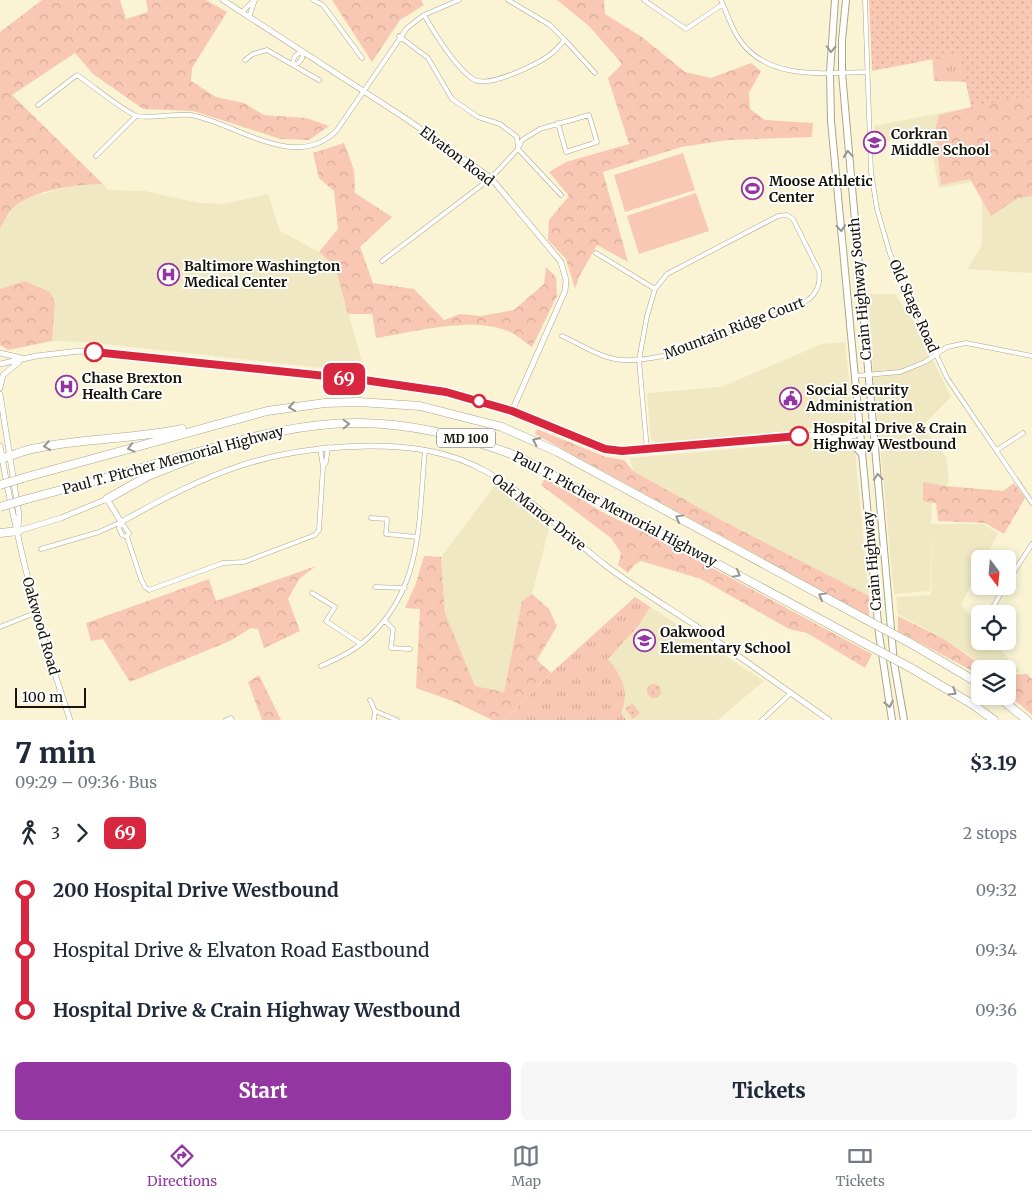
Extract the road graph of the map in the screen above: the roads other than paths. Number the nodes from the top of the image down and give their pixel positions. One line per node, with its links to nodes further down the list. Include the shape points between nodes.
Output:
1 (223, 0): 11 (street, Elvaton Road)
2 (254, 0): 11 (street); 13 (street)
3 (313, 0): 17 (street, via 323,5)
4 (459, 0): 12 (street)
5 (508, 0): 15 (street, via 550,26)
6 (644, 0): 10 (street, via 686,30)
7 (835, 0): 20 (main road, Crain Highway South, one-way to 20)
8 (846, 0): 23 (main road, Crain Highway South)
9 (865, 0): 21 (street, Old Stage Road)
10 (722, 2): 20 (street, via 741,41 758,58 784,70)
11 (242, 12): 13 (street, Elvaton Road)
12 (424, 15): 14 (street); 15 (street, via 439,41 459,65 474,80 485,83 537,64)
13 (249, 17): 16 (street, Elvaton Road)
14 (399, 36): 25 (street); 29 (street, via 428,58 452,99 478,117 500,124 517,137)
15 (565, 40): 22 (street)
16 (303, 52): 19 (street, via 293,59); 25 (street, Elvaton Road)
17 (362, 58)
18 (245, 60): 19 (street, via 267,50)
19 (293, 65): 24 (street)
20 (830, 72): 23 (street); 43 (main road, Crain Highway South, one-way to 43, via 831,121)
21 (868, 72): 23 (street); 38 (street, Old Stage Road, via 871,172 877,209 896,268)
22 (595, 73)
23 (842, 73): 44 (main road, Crain Highway South, one-way to 23)
24 (319, 80)
25 (364, 91): 27 (street, via 328,139 308,147 262,141 191,115); 31 (street, Elvaton Road)
26 (38, 105): 27 (street, via 78,75)
27 (136, 117): 30 (street)
28 (558, 124): 28 (street, via 589,115 597,142 566,152); 29 (street, via 534,132 522,140)
29 (518, 148): 31 (street); 32 (street)
30 (96, 156)
31 (491, 178): 34 (street); 48 (street, Elvaton Road, via 561,262 566,280 562,300)
32 (561, 195)
33 (596, 253): 35 (street)
34 (382, 261)
35 (655, 289): 41 (street); 41 (street, Mountain Ridge Court, via 666,274 778,216 787,215 793,219 819,271 820,280 812,297 805,302 672,355)
36 (562, 336): 41 (street, via 607,357)
37 (0, 353): 40 (street)
38 (935, 354): 39 (street, via 947,347 966,343); 44 (street, via 910,369); 60 (street, Old Stage Road)
39 (1032, 356)
40 (24, 359): 42 (street); 45 (street, via 6,370); 48 (street, via 80,351 122,354 364,380 446,392)
41 (639, 360): 59 (street)
42 (0, 364)
43 (854, 376): 44 (street); 47 (main road, Crain Highway South)
44 (867, 376): 51 (main road, Crain Highway South)
45 (0, 388)
46 (0, 394): 62 (street, Oakwood Road)
47 (857, 400): 52 (main road, Crain Highway)
48 (512, 411): 59 (street, via 605,449)
49 (246, 417): 62 (highway, one-way to 62, via 165,433 35,448); 64 (highway, Paul T. Pitcher Memorial Highway / MD 100, one-way to 64, bridge); 85 (highway, Paul T. Pitcher Memorial Highway / MD 100, one-way to 49, bridge, via 558,452 502,427 448,412 389,403 325,403)
50 (328, 424): 65 (highway, via 272,435 189,459 148,476); 67 (highway, Paul T. Pitcher Memorial Highway / MD 100, bridge, via 251,437); 97 (highway, Paul T. Pitcher Memorial Highway / MD 100, one-way to 97, bridge, via 389,424 424,429 472,440 519,457 911,668)
51 (874, 429): 52 (street); 96 (main road, Crain Highway, one-way to 51, via 894,663)
52 (860, 430): 54 (street, via 829,431); 61 (main road, Crain Highway)
53 (1023, 433): 60 (street)
54 (827, 436): 59 (street); 61 (main road, via 850,441)
55 (0, 446): 62 (street, Oakwood Road)
56 (328, 446): 57 (street, Oak Manor Drive); 58 (street, Oak Manor Drive); 63 (street)
57 (320, 448): 63 (street); 69 (street, Oak Manor Drive, via 277,454 226,469)
58 (425, 450): 72 (street); 86 (street, Oak Manor Drive, via 454,456 510,486 606,566)
59 (647, 450)
60 (997, 450): 66 (street, Old Stage Road)
61 (862, 455): 95 (main road, Crain Highway, one-way to 95, via 879,634)
62 (4, 458): 70 (street, Oakwood Road, via 12,516)
63 (323, 466): 69 (street, via 321,526 317,534 244,562 224,563 149,590 141,579 128,537 122,535 119,528)
64 (0, 484)
65 (107, 499): 69 (street); 70 (street)
66 (1032, 502)
67 (0, 507)
68 (371, 518): 72 (street, via 387,519 386,534)
69 (121, 522): 74 (street, Oak Manor Drive, via 99,532)
70 (18, 531): 71 (highway); 79 (street, Oakwood Road)
71 (0, 533)
72 (417, 537): 77 (street)
73 (1032, 544): 75 (street)
74 (40, 548)
75 (1016, 569)
76 (375, 587): 77 (street)
77 (405, 588): 80 (street)
78 (312, 593): 82 (street, via 335,607 326,621)
79 (35, 613): 81 (street); 90 (street, Oakwood Road)
80 (385, 621): 82 (street); 83 (street, via 393,629 391,648)
81 (0, 628)
82 (361, 644): 84 (street)
83 (410, 649)
84 (321, 666)
85 (971, 679)
86 (791, 693): 93 (street); 94 (street, Oak Manor Drive)
87 (370, 700): 89 (street)
88 (1008, 705): 98 (highway)
89 (375, 711): 91 (street); 92 (street)
90 (70, 720)
91 (374, 720)
92 (397, 720)
93 (762, 720)
94 (829, 720)
95 (892, 720)
96 (904, 720)
97 (994, 720)
98 (1027, 720)

